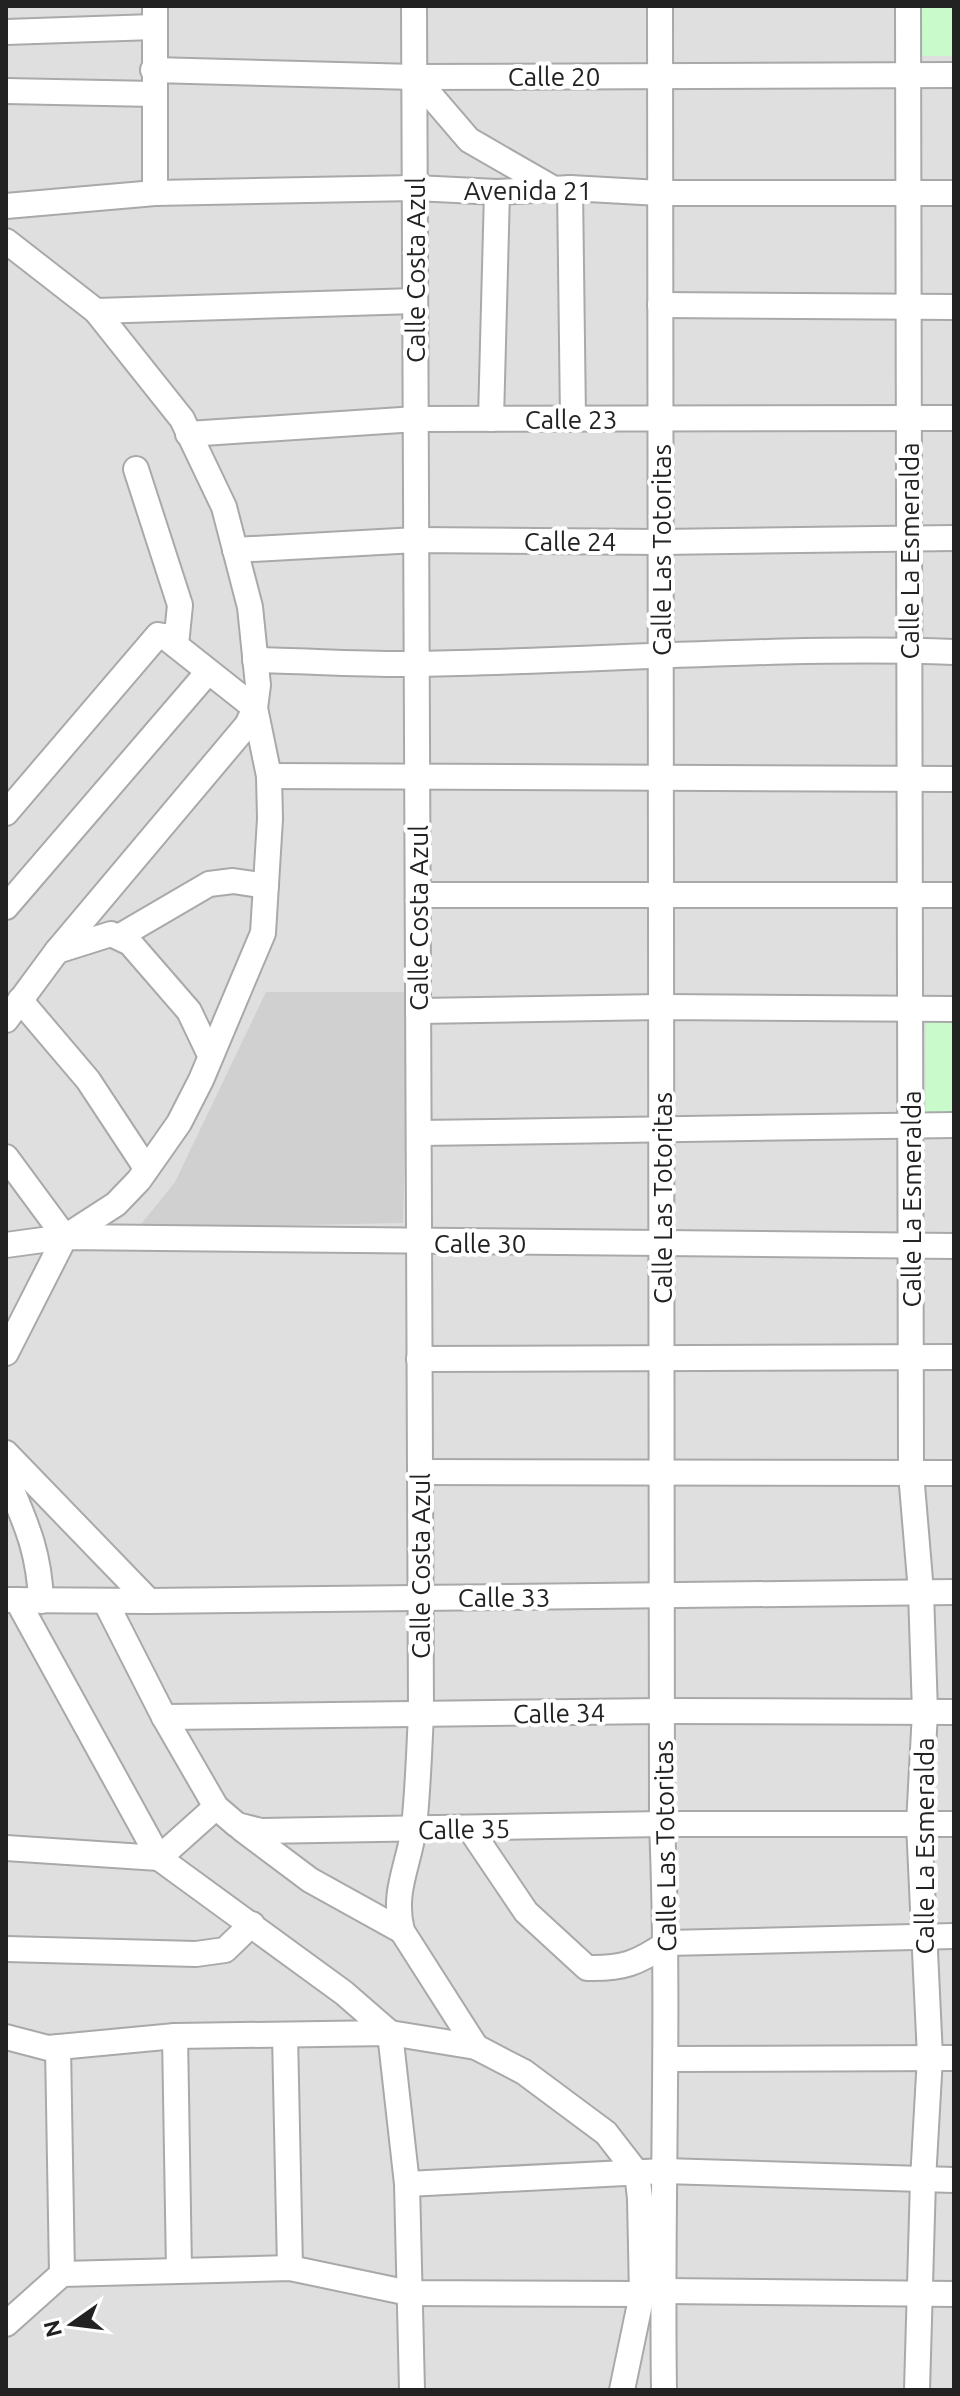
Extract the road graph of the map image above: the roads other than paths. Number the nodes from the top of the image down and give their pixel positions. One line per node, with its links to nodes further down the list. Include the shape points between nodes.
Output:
1 (414, 6): 9 (street, Calle Costa Azul)
2 (660, 6): 8 (street, Calle Las Totoritas)
3 (908, 6): 6 (street, Calle La Esmeralda)
4 (155, 16): 5 (street); 10 (street)
5 (6, 32)
6 (908, 75): 7 (street, Calle 20); 8 (street, Calle 20); 18 (street, Calle La Esmeralda)
7 (954, 75)
8 (660, 76): 9 (street, Calle 20); 16 (street, Calle Las Totoritas)
9 (415, 77): 10 (street, Calle 20); 12 (street, Calle Costa Azul); 13 (street, via 469,140)
10 (154, 82): 11 (street, Calle 20); 15 (street)
11 (6, 91)
12 (415, 188): 14 (street, Avenida 21); 15 (street, Avenida 21); 21 (street, Calle Costa Azul)
13 (562, 189): 14 (street, Avenida 21); 16 (street, Avenida 21); 31 (street)
14 (497, 192): 30 (street)
15 (155, 193): 19 (street, Avenida 21)
16 (660, 193): 18 (street, Avenida 21); 22 (street, Calle Las Totoritas)
17 (954, 193): 18 (street, Avenida 21)
18 (908, 194): 24 (street, Calle La Esmeralda)
19 (6, 206)
20 (6, 241): 25 (street)
21 (415, 301): 25 (street); 29 (street, Calle Costa Azul)
22 (660, 305): 24 (street); 26 (street, Calle Las Totoritas)
23 (954, 307): 24 (street)
24 (909, 308): 27 (street, Calle La Esmeralda)
25 (96, 311): 32 (street, via 182,419)
26 (660, 418): 27 (street, Calle 23); 31 (street, Calle 23); 37 (street, Calle Las Totoritas)
27 (909, 418): 28 (street, Calle 23); 34 (street, Calle La Esmeralda)
28 (954, 418)
29 (416, 419): 30 (street, Calle 23); 32 (street, Calle 23); 36 (street, Calle Costa Azul)
30 (491, 419): 31 (street, Calle 23)
31 (573, 419)
32 (188, 434): 38 (street, via 224,507)
33 (136, 469): 39 (street, via 180,605)
34 (909, 537): 35 (street, Calle 24); 37 (street, Calle 24); 40 (street, Calle La Esmeralda)
35 (954, 538)
36 (416, 540): 37 (street, Calle 24); 38 (street, Calle 24); 44 (street, Calle Costa Azul)
37 (661, 542): 42 (street, Calle Las Totoritas)
38 (235, 550): 43 (street, via 250,607)
39 (176, 645): 45 (street); 52 (street, via 164,636 155,638)
40 (909, 650): 41 (street); 42 (street); 51 (street, Calle La Esmeralda)
41 (954, 652)
42 (661, 656): 44 (street); 49 (street, Calle Las Totoritas)
43 (255, 660): 44 (street); 46 (street)
44 (417, 664): 48 (street, Calle Costa Azul)
45 (208, 672): 46 (street); 58 (street)
46 (255, 708): 47 (street); 60 (street, via 247,725)
47 (269, 776): 48 (street); 53 (street)
48 (417, 777): 49 (street); 54 (street, Calle Costa Azul)
49 (661, 777): 51 (street); 55 (street, Calle Las Totoritas)
50 (954, 779): 51 (street)
51 (910, 780): 56 (street, Calle La Esmeralda)
52 (6, 813)
53 (266, 886): 59 (street, via 209,884); 66 (street, via 263,933)
54 (418, 895): 55 (street); 65 (street, Calle Costa Azul)
55 (661, 895): 56 (street); 61 (street, Calle Las Totoritas)
56 (910, 895): 57 (street); 64 (street, Calle La Esmeralda)
57 (954, 895)
58 (6, 907)
59 (120, 936): 60 (street, via 102,936); 66 (street, via 189,1011)
60 (57, 951): 63 (street)
61 (661, 1007): 64 (street); 65 (street); 69 (street, Calle Las Totoritas)
62 (954, 1009): 64 (street)
63 (13, 1010): 72 (street, via 88,1080)
64 (910, 1010): 68 (street, Calle La Esmeralda)
65 (418, 1011): 70 (street, Calle Costa Azul)
66 (210, 1055): 72 (street, via 179,1123)
67 (954, 1125): 68 (street)
68 (910, 1126): 69 (street); 77 (street, Calle La Esmeralda)
69 (662, 1130): 70 (street); 75 (street, Calle Las Totoritas)
70 (419, 1133): 74 (street, Calle Costa Azul)
71 (6, 1157): 73 (street)
72 (146, 1168): 73 (street, via 116,1204)
73 (65, 1237): 74 (street, Calle 30); 76 (street, Calle 30); 79 (street)
74 (419, 1242): 75 (street, Calle 30); 83 (street, Calle Costa Azul)
75 (662, 1244): 77 (street, Calle 30); 82 (street, Calle Las Totoritas)
76 (6, 1245)
77 (911, 1246): 78 (street, Calle 30); 80 (street, Calle La Esmeralda)
78 (954, 1246)
79 (6, 1353)
80 (911, 1357): 81 (street); 82 (street); 87 (street, Calle La Esmeralda)
81 (954, 1357)
82 (662, 1358): 83 (street); 86 (street, Calle Las Totoritas)
83 (419, 1359): 85 (street, Calle Costa Azul)
84 (6, 1453): 96 (street)
85 (420, 1472): 86 (street); 93 (street, Calle Costa Azul)
86 (662, 1472): 87 (street); 92 (street, Calle Las Totoritas)
87 (911, 1473): 88 (street); 90 (street, Calle La Esmeralda)
88 (954, 1473)
89 (6, 1476): 94 (street, via 34,1541 40,1578)
90 (921, 1592): 91 (street, Calle 33); 92 (street, Calle 33); 98 (street, Calle La Esmeralda)
91 (954, 1592)
92 (662, 1596): 93 (street, Calle 33); 97 (street, Calle Las Totoritas)
93 (420, 1597): 96 (street, Calle 33); 100 (street, Calle Costa Azul)
94 (21, 1600): 95 (street, Calle 33); 110 (street)
95 (105, 1601): 96 (street, Calle 33); 101 (street)
96 (149, 1601)
97 (662, 1711): 98 (street, Calle 34); 100 (street, Calle 34); 103 (street, Calle Las Totoritas)
98 (925, 1712): 99 (street, Calle 34); 104 (street, Calle La Esmeralda)
99 (954, 1712)
100 (421, 1715): 101 (street, Calle 34); 108 (street, Calle Costa Azul)
101 (164, 1717): 102 (street)
102 (216, 1807): 106 (street); 110 (street)
103 (662, 1824): 104 (street, Calle 35); 107 (street, Calle 35); 115 (street, Calle Las Totoritas)
104 (919, 1824): 105 (street, Calle 35); 113 (street, Calle La Esmeralda)
105 (954, 1824)
106 (237, 1825): 108 (street, Calle 35, via 261,1831); 112 (street, via 310,1880)
107 (470, 1829): 108 (street, Calle 35); 115 (street, via 526,1912 587,1968 617,1969)
108 (414, 1830): 112 (street, Calle Costa Azul, via 400,1884 397,1910)
109 (6, 1848): 110 (street)
110 (159, 1858): 111 (street)
111 (252, 1924): 116 (street, via 225,1950 196,1954); 117 (street)
112 (402, 1931): 122 (street)
113 (923, 1936): 114 (street); 115 (street); 123 (street, Calle La Esmeralda)
114 (954, 1936)
115 (667, 1943): 124 (street, Calle Las Totoritas)
116 (6, 1949)
117 (390, 2033): 118 (street); 122 (street); 129 (street)
118 (285, 2035): 119 (street); 130 (street)
119 (175, 2036): 121 (street); 131 (street)
120 (6, 2037): 121 (street)
121 (58, 2047): 132 (street)
122 (476, 2047): 126 (street, via 524,2072 606,2133)
123 (942, 2058): 124 (street); 127 (street, Calle La Esmeralda)
124 (666, 2059): 125 (street, Calle Las Totoritas)
125 (664, 2171): 126 (street); 127 (street); 133 (street, Calle Las Totoritas)
126 (637, 2173): 129 (street); 133 (street)
127 (923, 2180): 128 (street); 135 (street, Calle La Esmeralda)
128 (954, 2180)
129 (407, 2184): 134 (street)
130 (290, 2268): 131 (street); 134 (street)
131 (179, 2270): 132 (street)
132 (62, 2274): 137 (street)
133 (652, 2292): 134 (street); 135 (street); 139 (street); 140 (street, Calle Las Totoritas)
134 (409, 2293): 138 (street)
135 (920, 2294): 136 (street); 141 (street, Calle La Esmeralda)
136 (954, 2294)
137 (6, 2324)
138 (412, 2390)
139 (622, 2390)
140 (664, 2390)
141 (917, 2390)

